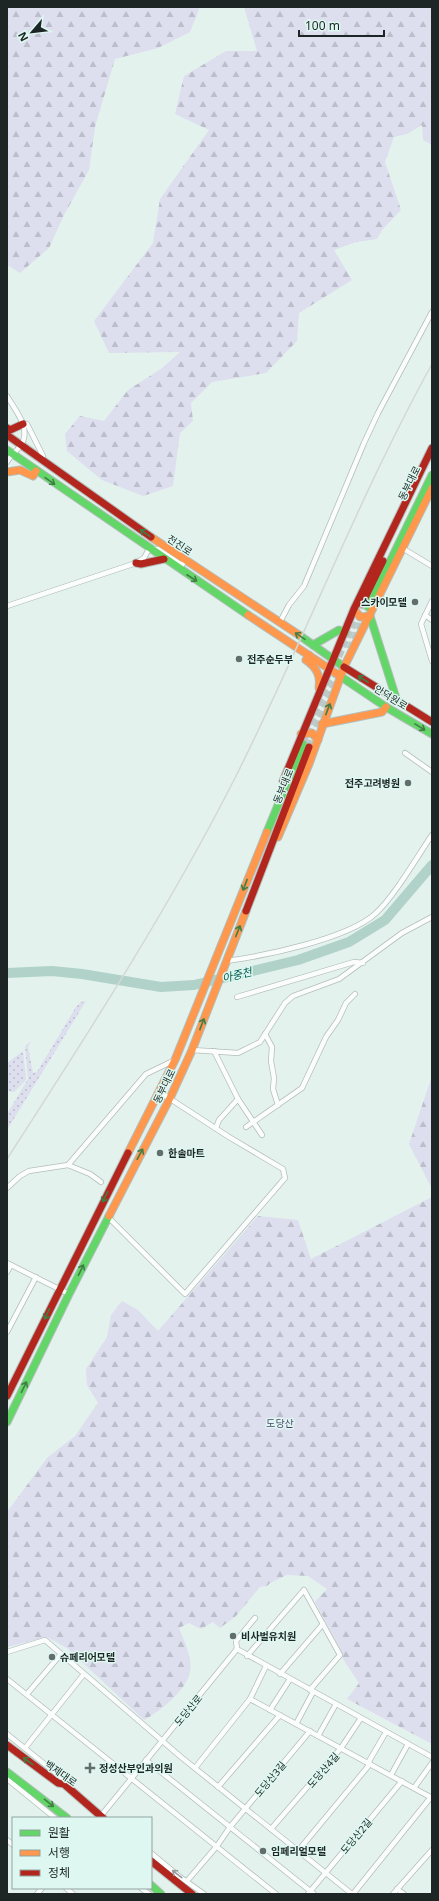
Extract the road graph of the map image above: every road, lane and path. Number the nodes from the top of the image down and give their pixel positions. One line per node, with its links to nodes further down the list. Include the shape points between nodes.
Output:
1 (432, 312): 28 (street, via 366,437 304,586)
2 (7, 396): 3 (street)
3 (23, 424): 4 (main road, via 10,430); 6 (street, via 25,436); 10 (street, via 27,424 36,440)
4 (7, 428)
5 (7, 435): 6 (main road, 전진로)
6 (21, 445): 8 (street); 10 (main road, 전진로)
7 (432, 448): 24 (main road)
8 (10, 452): 11 (street); 12 (main road, 전진로)
9 (432, 458): 14 (main road, 동부대로, via 365,605)
10 (41, 459): 19 (main road, 전진로, one-way to 10)
11 (7, 462)
12 (36, 471): 13 (main road, via 33,476 25,470 12,469); 17 (main road, 전진로, one-way to 17)
13 (7, 472)
14 (432, 475)
15 (432, 488): 16 (main road)
16 (402, 548): 21 (street); 26 (main road)
17 (149, 549): 18 (main road, 전진로); 19 (street, via 158,549 182,565); 20 (street, via 144,558)
18 (164, 559): 20 (main road); 31 (main road, 전진로, one-way to 31)
19 (185, 560): 28 (main road, 전진로)
20 (136, 563): 23 (street)
21 (432, 566)
22 (432, 601): 25 (street)
23 (7, 606)
24 (354, 610): 26 (main road, via 360,616); 29 (main road)
25 (425, 615): 27 (street); 33 (street, via 421,624)
26 (370, 616): 34 (main road); 38 (main road)
27 (432, 620)
28 (280, 622): 30 (main road, 전진로, one-way to 28)
29 (345, 633): 30 (main road, via 340,630); 32 (main road)
30 (314, 645): 32 (main road, 전진로)
31 (309, 654): 35 (main road, 전진로); 37 (main road, via 306,660 316,666 320,675 319,688)
32 (332, 659): 34 (main road, 전진로); 35 (main road)
33 (432, 661)
34 (344, 667): 36 (main road); 38 (main road, 안덕원로, one-way to 34)
35 (330, 669): 36 (main road, 전진로); 37 (main road)
36 (340, 676): 39 (main road, 안덕원로); 41 (main road, one-way to 36)
37 (322, 690): 42 (main road)
38 (397, 701): 40 (main road, 안덕원로)
39 (386, 707): 41 (main road, via 382,712); 43 (main road, 안덕원로, one-way to 43)
40 (432, 722)
41 (322, 724): 44 (main road)
42 (301, 734): 44 (main road, via 312,733); 49 (main road)
43 (432, 734)
44 (318, 740): 48 (main road, via 274,846)
45 (405, 753): 46 (street)
46 (432, 772)
47 (432, 835): 52 (street, via 390,896 376,913 361,924 329,936)
48 (270, 848): 49 (main road, 동부대로, via 306,745); 52 (main road, 동부대로, one-way to 48)
49 (259, 849): 58 (main road, 동부대로, one-way to 58)
50 (432, 917): 51 (street, via 402,933)
51 (363, 963): 54 (street, via 354,962); 55 (street, via 339,979 293,996 285,1003)
52 (224, 964): 56 (main road, 동부대로, one-way to 52)
53 (355, 994): 62 (street, via 346,1003 326,1037 305,1084)
54 (237, 997)
55 (265, 1034): 57 (street, via 260,1042 238,1053); 62 (street, via 272,1047 273,1090)
56 (192, 1050): 57 (street); 60 (main road, 동부대로)
57 (214, 1051): 61 (street)
58 (175, 1060): 59 (main road, 동부대로); 67 (street, via 146,1074)
59 (158, 1091): 60 (street); 74 (main road, 동부대로, one-way to 74)
60 (170, 1098): 65 (street); 70 (main road, 동부대로, one-way to 60)
61 (238, 1099): 63 (street); 65 (street, via 219,1120)
62 (278, 1105): 63 (street)
63 (254, 1121): 64 (street); 66 (street)
64 (246, 1127)
65 (216, 1128): 70 (street, via 283,1169 285,1178 185,1294)
66 (262, 1135)
67 (68, 1165): 68 (street, via 90,1174); 69 (street, via 28,1171)
68 (101, 1182)
69 (7, 1188)
70 (108, 1216): 75 (main road, 동부대로, one-way to 70)
71 (9, 1264): 72 (street); 73 (street)
72 (7, 1272)
73 (36, 1277): 74 (street); 76 (street)
74 (60, 1289): 75 (street); 77 (main road, 동부대로, one-way to 77)
75 (69, 1294): 78 (main road, 동부대로, one-way to 75)
76 (7, 1332)
77 (7, 1396)
78 (7, 1422)
79 (256, 1618): 81 (street, 도당산로, via 236,1641)
80 (323, 1624): 84 (street, via 304,1590); 87 (street); 90 (street, via 340,1655)
81 (237, 1649): 84 (street); 103 (street, 도당산로)
82 (7, 1652): 83 (street, via 45,1640)
83 (61, 1654): 86 (street); 91 (street)
84 (247, 1656): 85 (street)
85 (266, 1666): 87 (street); 92 (street)
86 (84, 1674): 95 (street); 103 (street)
87 (280, 1674): 89 (street)
88 (7, 1679): 91 (street)
89 (290, 1679): 90 (street); 94 (street)
90 (312, 1691): 93 (street); 98 (street)
91 (27, 1694): 95 (street)
92 (250, 1699): 94 (street); 112 (street)
93 (336, 1704): 97 (street); 102 (street)
94 (270, 1710): 96 (street)
95 (52, 1714): 106 (street); 116 (street)
96 (280, 1715): 98 (street); 119 (street)
97 (361, 1718): 100 (street); 107 (street)
98 (296, 1724): 99 (street)
99 (310, 1731): 102 (street); 122 (street, 도당산3길)
100 (386, 1732): 104 (street); 110 (street)
101 (7, 1734): 106 (street)
102 (318, 1736): 107 (street)
103 (162, 1741): 109 (street, 도당산로); 112 (street)
104 (408, 1744): 108 (street); 114 (street)
105 (7, 1745): 118 (main road, 백제대로, one-way to 105, via 58,1783)
106 (25, 1748): 118 (street, via 62,1778)
107 (341, 1748): 110 (street, 도당산4길); 127 (street, 도당산4길)
108 (432, 1757)
109 (146, 1760): 116 (street, 도당산로); 126 (street)
110 (369, 1763): 114 (street, 도당산4길); 130 (street)
111 (432, 1763): 120 (street)
112 (195, 1768): 119 (street)
113 (7, 1772): 124 (main road, one-way to 124)
114 (391, 1775): 117 (street, 도당산4길)
115 (7, 1779): 123 (street)
116 (131, 1779): 125 (street, 도당산로); 128 (street)
117 (402, 1781): 120 (street, 도당산4길); 133 (street, 도당산2길)
118 (64, 1784): 125 (main road, 백제대로)
119 (218, 1787): 122 (street)
120 (414, 1788): 121 (street, 도당산4길)
121 (431, 1797): 142 (street)
122 (245, 1808): 126 (street, 도당산3길); 127 (street)
123 (54, 1817)
124 (66, 1817)
125 (101, 1817)
126 (230, 1827): 128 (street, 도당산3길); 137 (street, 도당산2길)
127 (271, 1829): 130 (street)
128 (217, 1846): 134 (street, 도당산3길); 141 (street)
129 (432, 1850): 136 (street)
130 (298, 1851): 133 (street)
131 (152, 1854): 134 (street, one-way to 131)
132 (152, 1862): 139 (main road)
133 (326, 1873): 137 (street, 도당산2길); 142 (street)
134 (187, 1881): 140 (street)
135 (152, 1886): 138 (main road)
136 (397, 1889): 143 (street); 144 (street)
137 (311, 1893)
138 (162, 1894)
139 (192, 1894)
140 (204, 1894)
141 (276, 1894)
142 (353, 1894)
143 (393, 1894)
144 (404, 1894)

